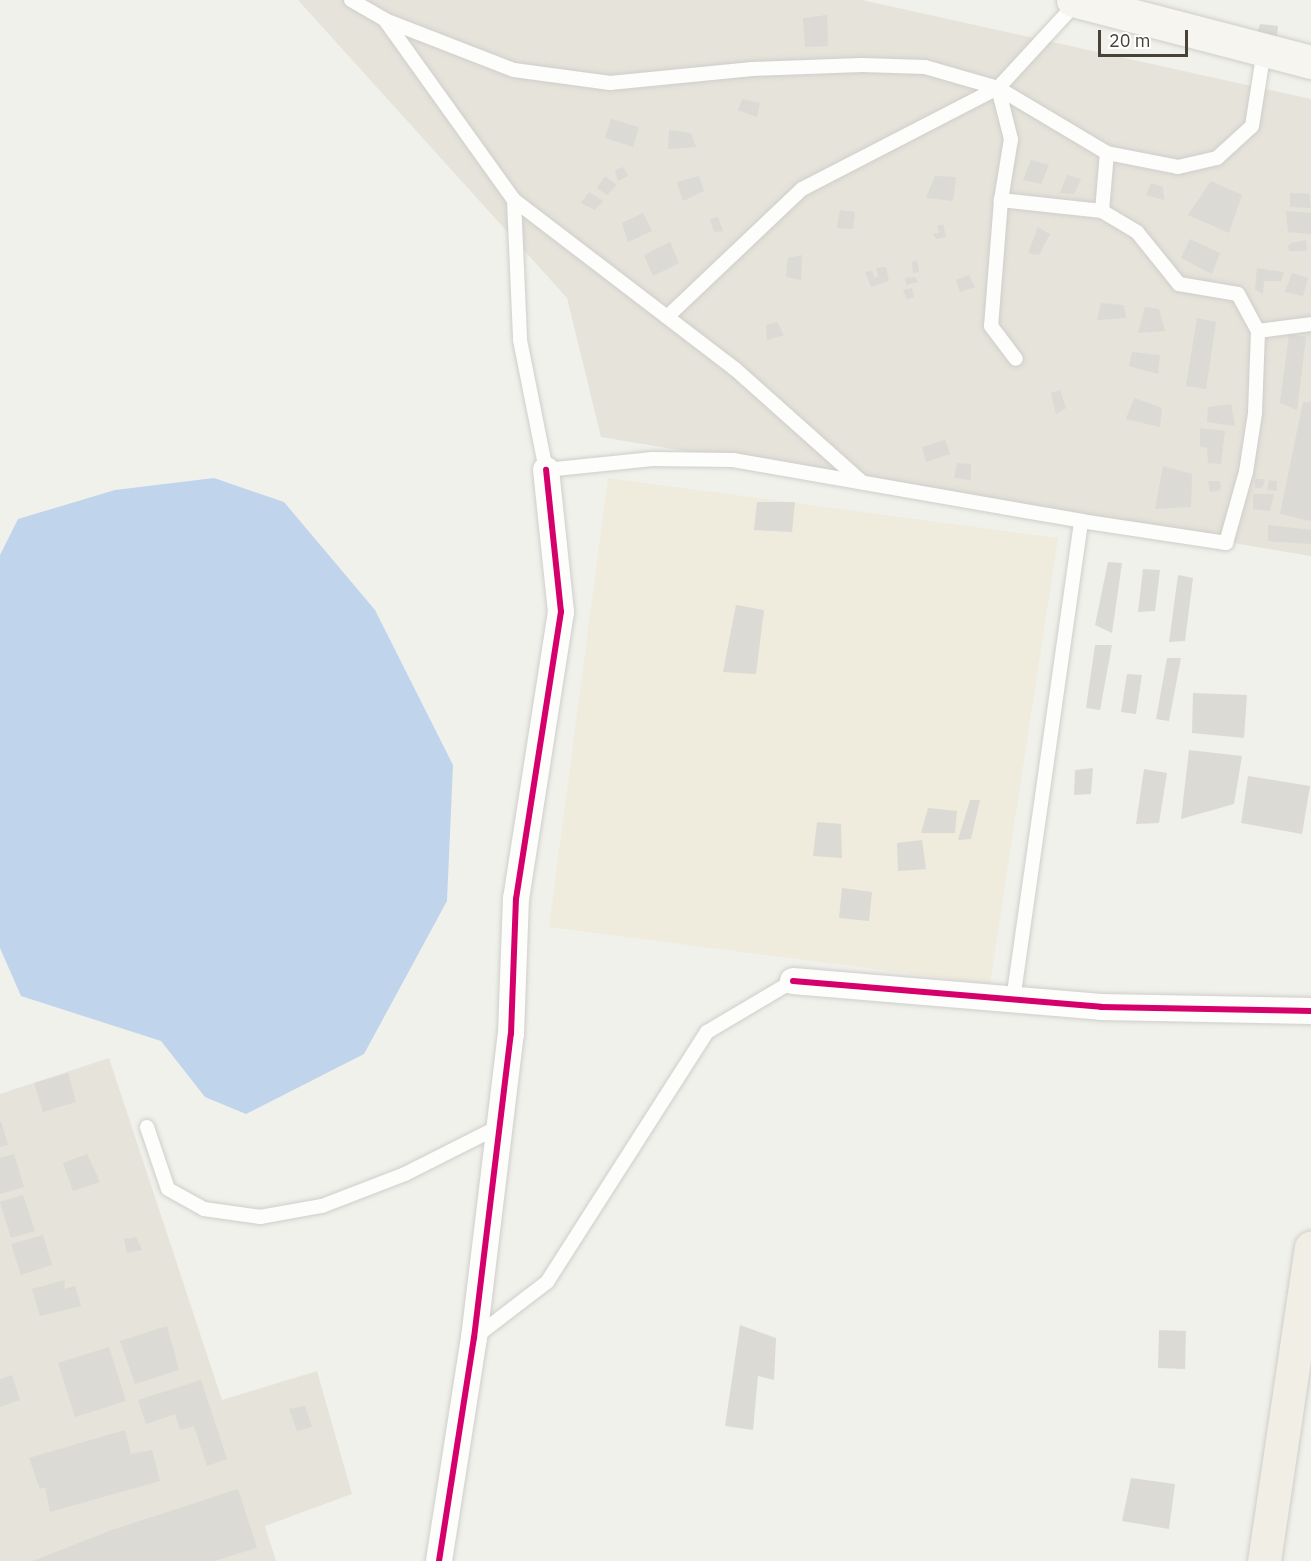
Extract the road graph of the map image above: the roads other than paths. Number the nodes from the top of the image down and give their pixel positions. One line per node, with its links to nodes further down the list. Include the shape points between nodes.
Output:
1 (351, 0): 3 (lane)
2 (1075, 1): 4 (main road); 6 (lane)
3 (385, 20): 6 (lane, via 514,69 610,83 752,69 862,65 925,67); 8 (lane)
4 (1264, 50): 5 (main road); 7 (lane, via 1252,126 1217,158 1178,167)
5 (1311, 62)
6 (998, 88): 7 (lane); 9 (lane, via 1011,139); 11 (lane, via 802,189)
7 (1107, 153): 10 (lane)
8 (514, 200): 11 (lane); 15 (lane, via 520,340)
9 (1001, 200): 10 (lane); 14 (lane, via 991,326)
10 (1102, 210): 13 (lane, via 1137,232 1179,284 1238,294)
11 (668, 317): 16 (lane, via 735,369)
12 (1311, 324): 13 (lane)
13 (1258, 331): 17 (lane, via 1255,413 1246,472 1226,543)
14 (1016, 360)
15 (546, 470): 16 (lane, via 652,459 733,460); 21 (street, via 561,612 516,899 511,1034)
16 (863, 483): 17 (lane)
17 (1082, 521): 19 (lane)
18 (793, 981): 19 (street); 24 (lane, via 707,1032 547,1282)
19 (1012, 1000): 20 (street, via 1101,1007)
20 (1311, 1011)
21 (500, 1126): 22 (lane, via 405,1174 333,1202 260,1217 204,1209 168,1189); 24 (street)
22 (147, 1127)
23 (1311, 1247): 27 (main road)
24 (474, 1338): 26 (street)
25 (1311, 1402): 28 (main road)
26 (439, 1561)
27 (1264, 1561)
28 (1287, 1561)

